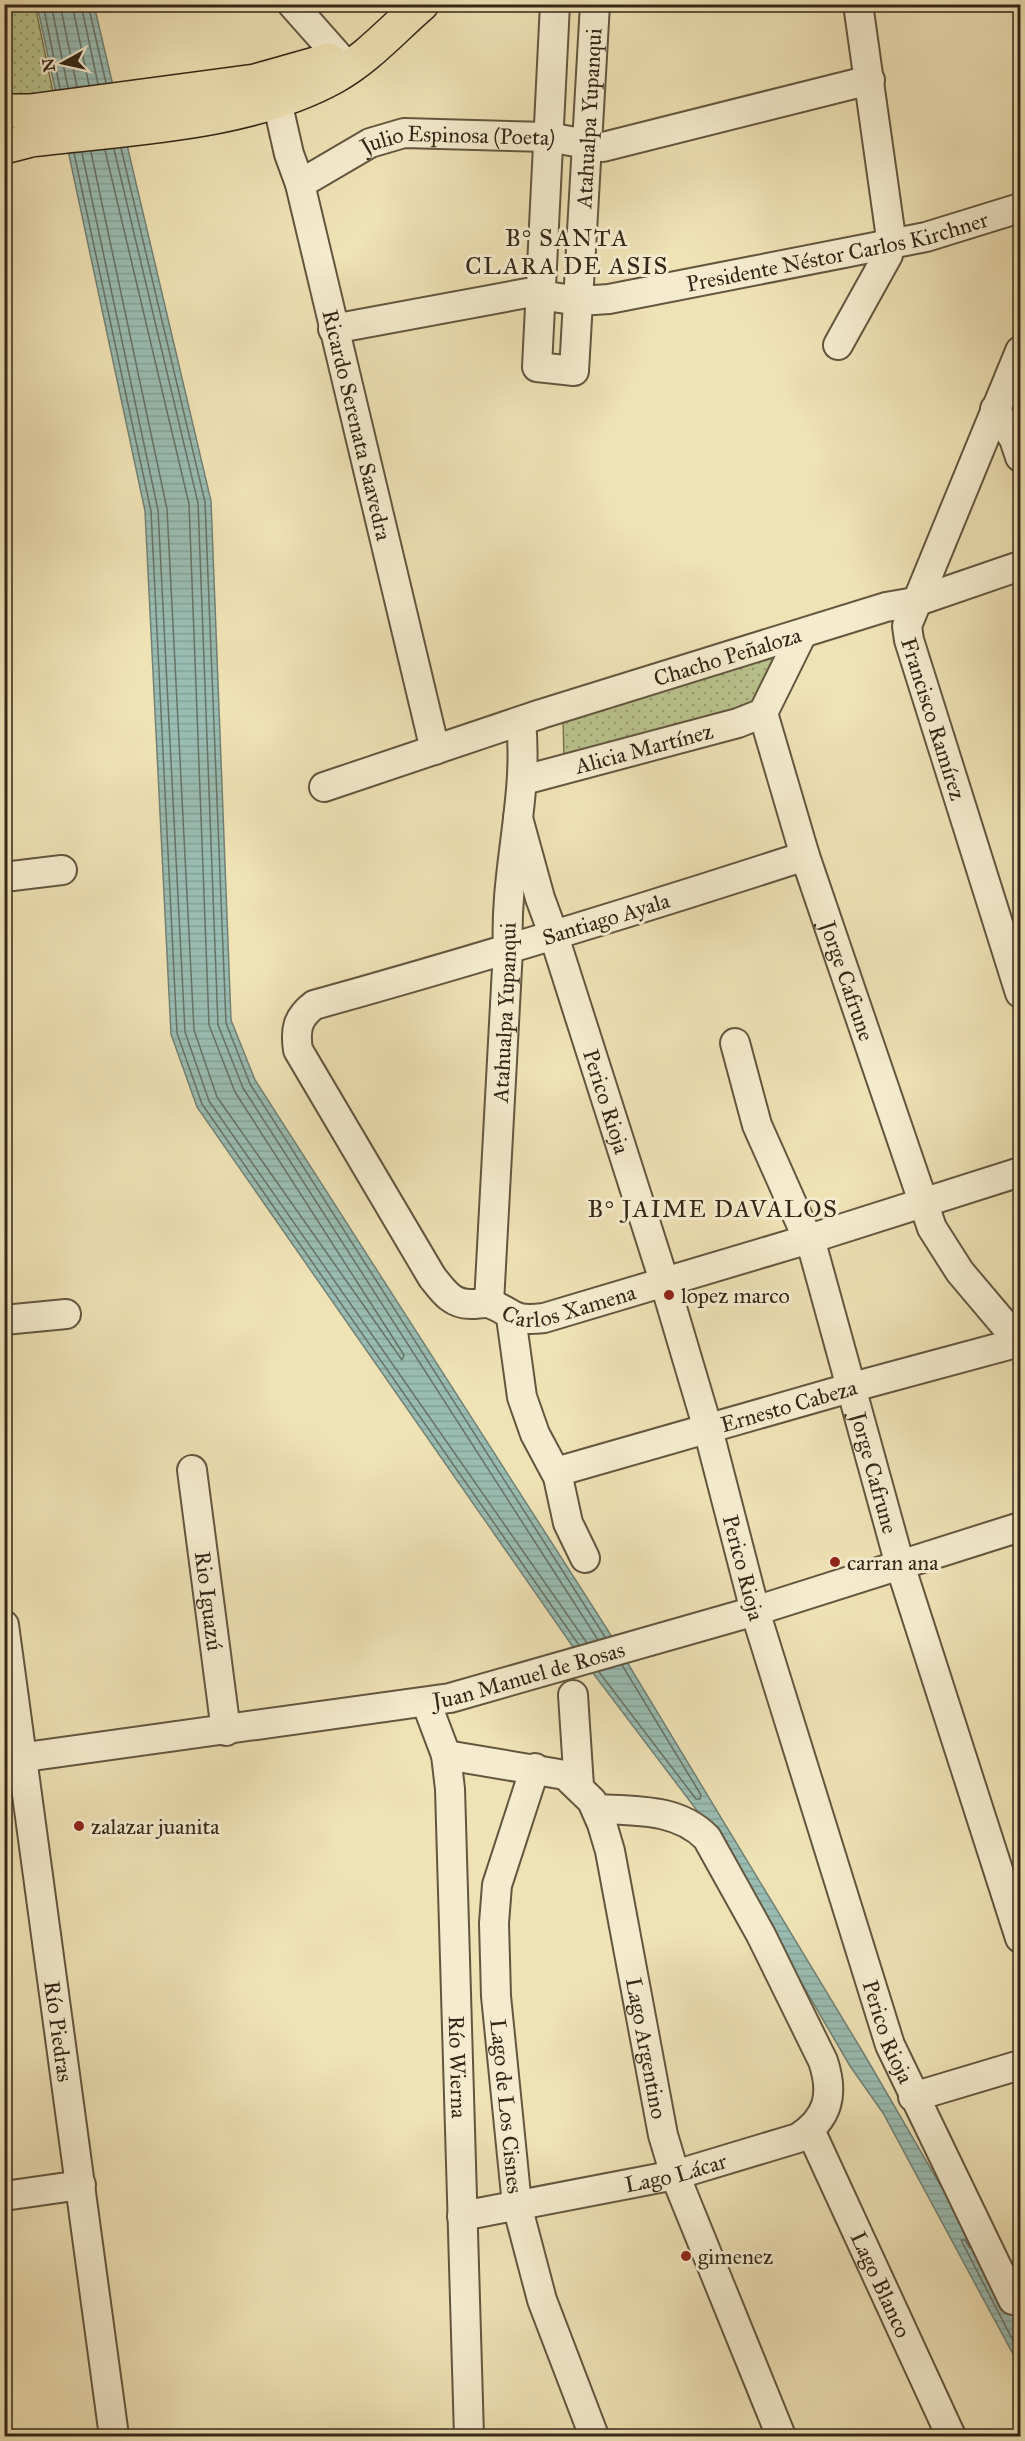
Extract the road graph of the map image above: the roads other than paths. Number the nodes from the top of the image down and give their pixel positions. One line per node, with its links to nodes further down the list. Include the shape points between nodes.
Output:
1 (292, 4): 7 (street)
2 (422, 4): 6 (main road)
3 (555, 4): 11 (street, Atahualpa Yupanqui)
4 (595, 4): 12 (street, Atahualpa Yupanqui)
5 (858, 4): 8 (street)
6 (397, 25): 7 (main road); 9 (main road, via 348,68)
7 (339, 57): 10 (main road, via 255,81 142,96)
8 (870, 80): 12 (street, Julio Espinosa (Poeta), via 603,147); 15 (street)
9 (277, 101): 10 (main road, via 156,125); 13 (street, Ricardo Serenata Saavedra)
10 (17, 127)
11 (548, 137): 12 (street, Julio Espinosa (Poeta)); 13 (street, Julio Espinosa (Poeta), via 404,133 370,143); 16 (street, Atahualpa Yupanqui)
12 (588, 145): 17 (street, Atahualpa Yupanqui)
13 (300, 184): 18 (street, Ricardo Serenata Saavedra)
14 (1020, 208): 15 (street, Presidente Néstor Carlos Kirchner, via 948,232)
15 (890, 245): 17 (street, Presidente Néstor Carlos Kirchner, via 609,299); 19 (street)
16 (541, 293): 17 (street, Presidente Néstor Carlos Kirchner); 17 (street, Atahualpa Yupanqui, via 537,368 574,370); 18 (street, Presidente Néstor Carlos Kirchner)
17 (579, 300)
18 (333, 329): 28 (street, Ricardo Serenata Saavedra)
19 (838, 345)
20 (1020, 351): 21 (street, Francisco Ramírez)
21 (995, 409): 22 (street); 24 (street, Francisco Ramírez)
22 (1020, 457)
23 (1020, 566): 24 (street, Chacho Peñaloza)
24 (915, 602): 25 (street, Chacho Peñaloza, via 885,607); 37 (street, Francisco Ramírez, via 907,626 909,640)
25 (802, 634): 26 (street); 27 (street, Chacho Peñaloza)
26 (763, 713): 29 (street, Alicia Martínez); 32 (street, Jorge Cafrune)
27 (521, 722): 28 (street, Chacho Peñaloza); 29 (street, Atahualpa Yupanqui)
28 (435, 750): 30 (street, Chacho Peñaloza)
29 (524, 780): 31 (street, Atahualpa Yupanqui)
30 (324, 787)
31 (518, 818): 35 (street, Perico Rioja); 36 (street, Atahualpa Yupanqui, via 507,911)
32 (805, 856): 35 (street, Santiago Ayala); 40 (street, Jorge Cafrune)
33 (62, 870): 34 (street)
34 (4, 877)
35 (554, 936): 36 (street, Santiago Ayala); 42 (street, Perico Rioja)
36 (508, 949): 43 (street, Atahualpa Yupanqui); 43 (street, Santiago Ayala, via 314,1005 298,1022 296,1033 298,1050 432,1277 452,1300)
37 (1020, 993)
38 (735, 1043): 41 (street, Jorge Cafrune, via 757,1125)
39 (1020, 1172): 40 (street, Carlos Xamena)
40 (922, 1202): 41 (street, Carlos Xamena); 46 (street, Jorge Cafrune, via 932,1228 955,1265)
41 (809, 1239): 42 (street, Carlos Xamena); 47 (street, Jorge Cafrune)
42 (665, 1284): 43 (street, Carlos Xamena, via 544,1318 528,1320); 48 (street, Perico Rioja)
43 (488, 1308): 50 (street, Atahualpa Yupanqui, via 535,1434)
44 (66, 1314): 45 (street)
45 (4, 1320)
46 (1020, 1342): 47 (street, Ernesto Cabeza)
47 (853, 1387): 48 (street, Ernesto Cabeza); 53 (street, Jorge Cafrune)
48 (708, 1429): 50 (street, Ernesto Cabeza); 54 (street, Perico Rioja)
49 (192, 1470): 58 (street, Rio Iguazú)
50 (556, 1472): 52 (street, Atahualpa Yupanqui, via 568,1523)
51 (1020, 1527): 53 (street, Juan Manuel de Rosas)
52 (585, 1558)
53 (900, 1565): 54 (street, Juan Manuel de Rosas); 64 (street, Jorge Cafrune)
54 (755, 1611): 57 (street, Juan Manuel de Rosas); 66 (street, Perico Rioja, via 887,2036)
55 (4, 1625): 60 (street, Río Piedras)
56 (573, 1695): 62 (street)
57 (426, 1702): 58 (street, Juan Manuel de Rosas); 59 (street, Río Wierna)
58 (226, 1731): 60 (street, Juan Manuel de Rosas)
59 (446, 1755): 61 (street, Lago Argentino); 72 (street, Río Wierna, via 452,1825)
60 (13, 1759): 69 (street, Río Piedras)
61 (535, 1768): 62 (street, Lago Argentino, via 565,1775); 71 (street, Lago de Los Cisnes, via 501,1868 494,1923 496,1996)
62 (579, 1786): 63 (street, Lago Argentino)
63 (596, 1809): 67 (street, via 680,1818 696,1826 707,1838 761,1935 823,2061 830,2098); 68 (street, Lago Argentino, via 610,1851 663,2135)
64 (1020, 1938)
65 (1020, 2065): 66 (street)
66 (913, 2097): 73 (street, Perico Rioja)
67 (810, 2130): 68 (street, Lago Lácar, via 798,2138); 78 (street, Lago Blanco)
68 (675, 2175): 71 (street, Lago Lácar); 77 (street, Lago Argentino)
69 (81, 2186): 70 (street); 74 (street, Río Piedras)
70 (4, 2196)
71 (517, 2205): 72 (street, Lago Lácar); 76 (street, Lago de Los Cisnes, via 542,2300)
72 (462, 2216): 75 (street, Río Wierna)
73 (1013, 2300)
74 (114, 2436)
75 (468, 2436)
76 (594, 2436)
77 (781, 2436)
78 (951, 2436)

